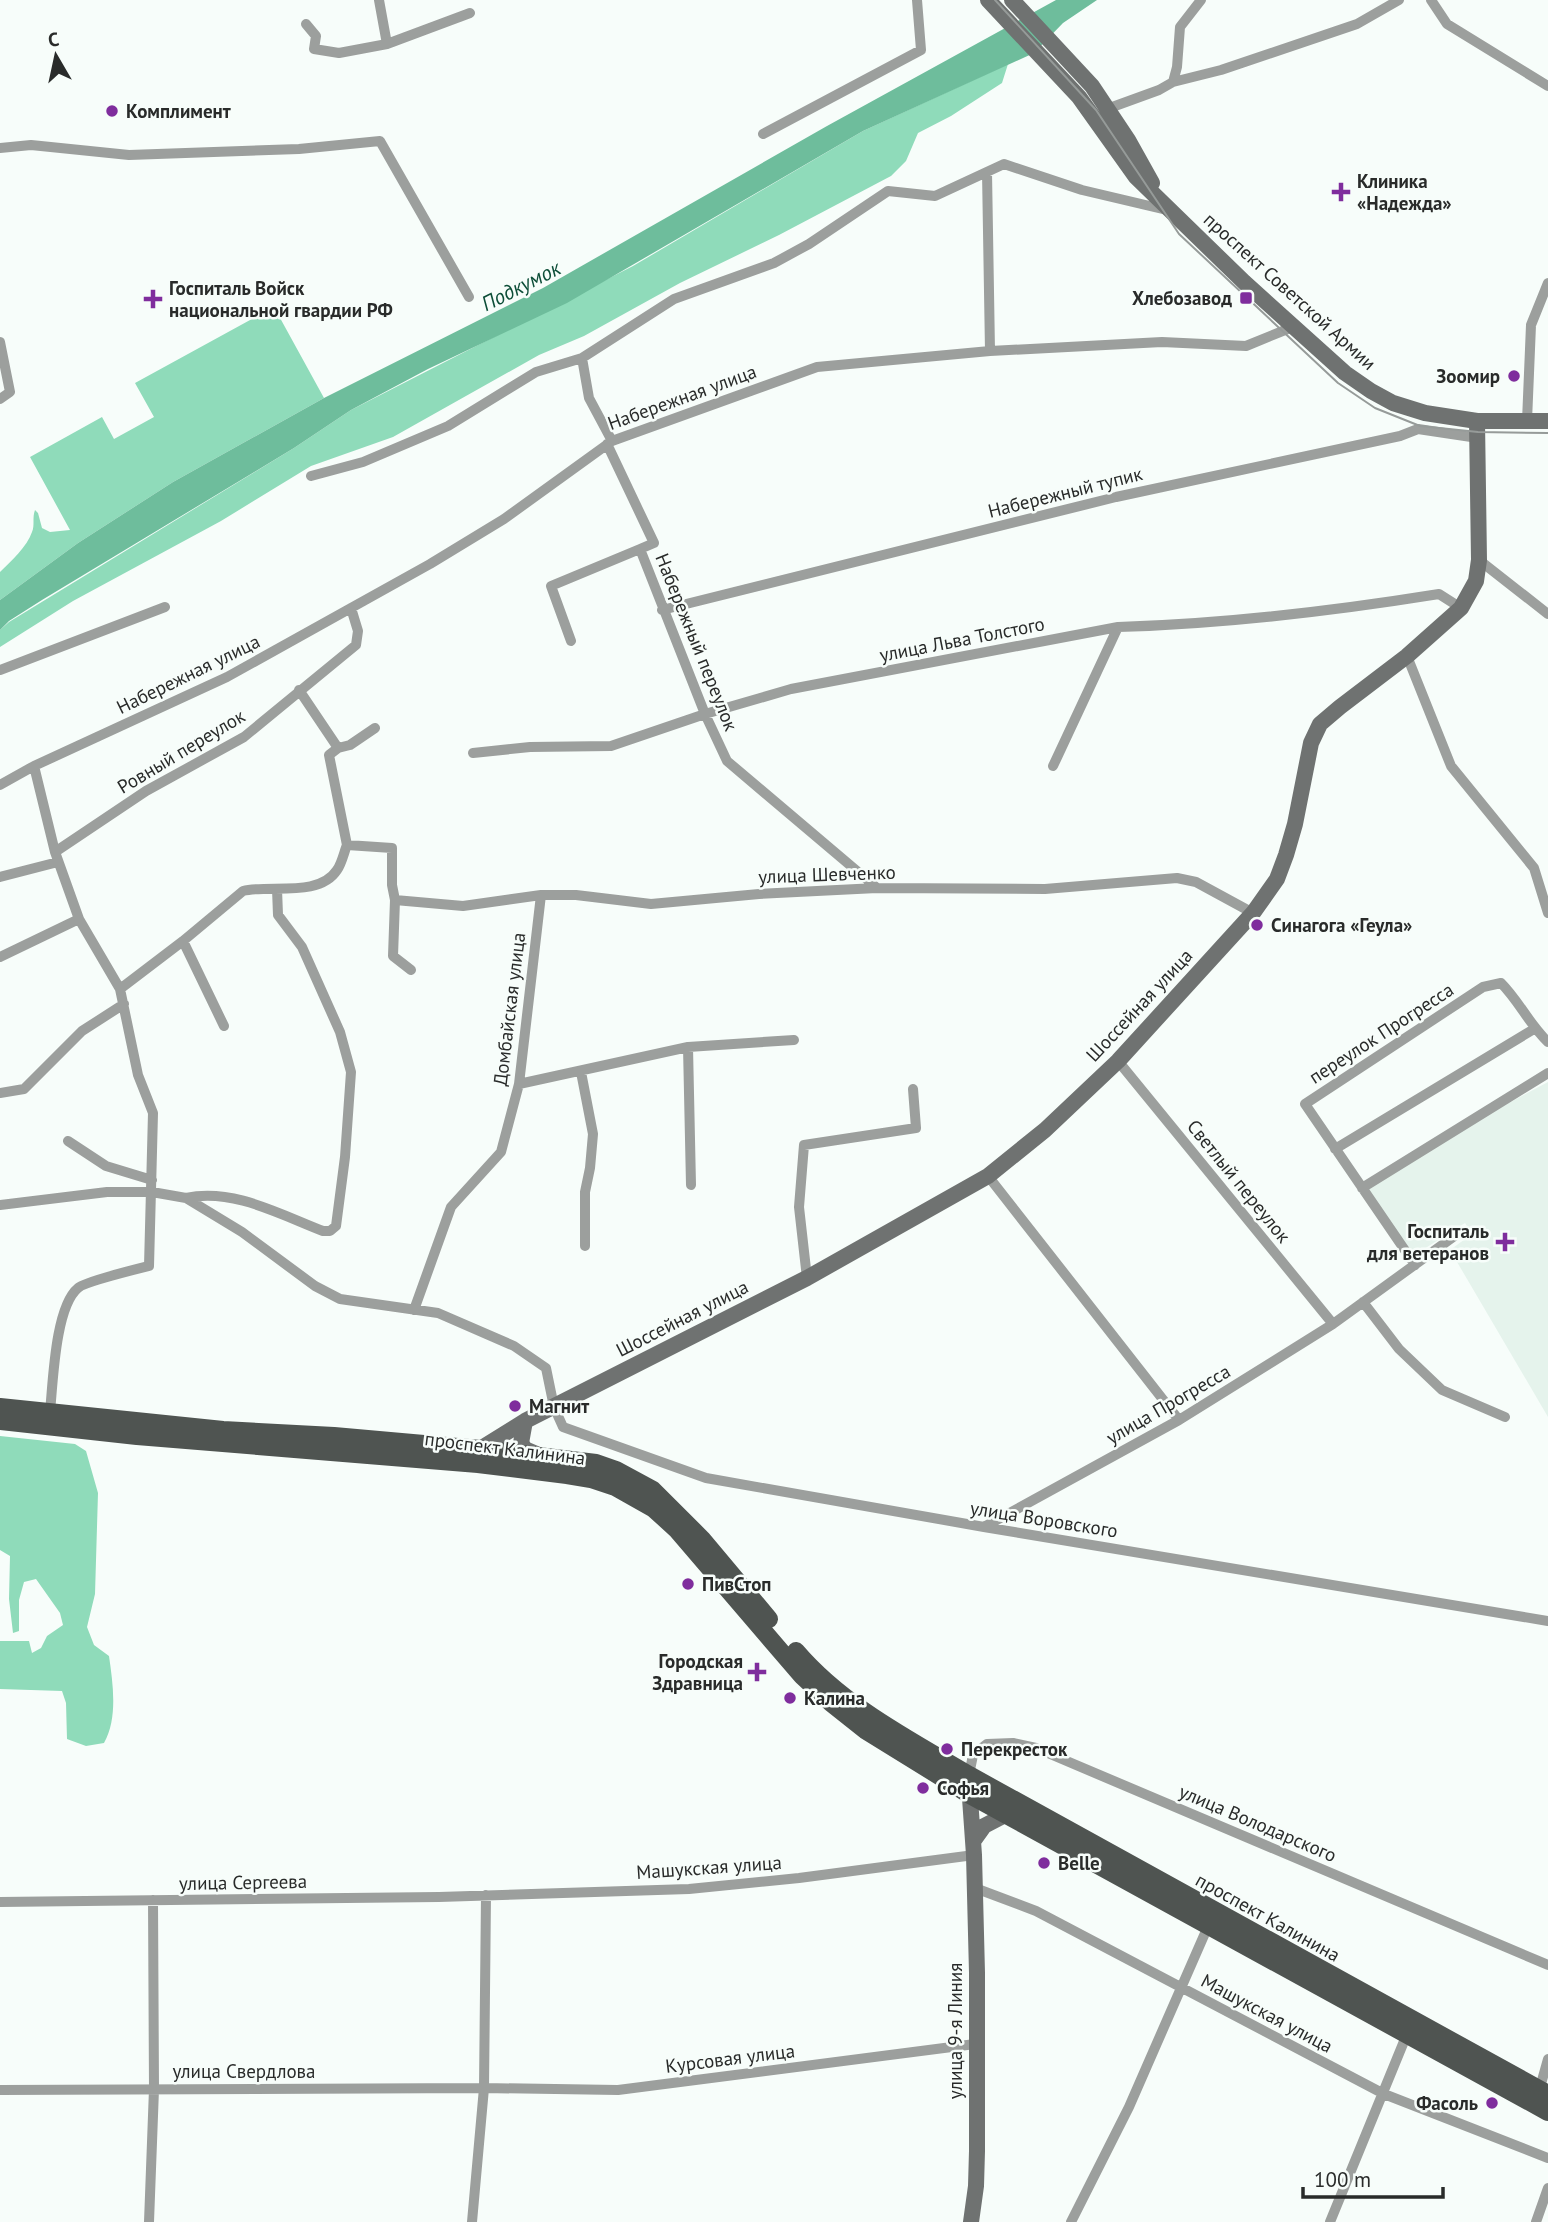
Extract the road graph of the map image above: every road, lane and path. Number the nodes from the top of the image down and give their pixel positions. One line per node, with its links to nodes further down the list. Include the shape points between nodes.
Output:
1 (379, 0): 10 (street)
2 (917, 0): 15 (street, via 921,50)
3 (988, 0): 13 (main road, проспект Советской Армии)
4 (1012, 0): 13 (main road, проспект Советской Армии)
5 (1201, 0): 11 (street, via 1180,27)
6 (1399, 0): 11 (street, via 1357,24)
7 (1431, 0): 12 (street, via 1447,24)
8 (470, 13): 10 (street)
9 (306, 24): 10 (street, via 316,36 314,49 340,53)
10 (387, 44)
11 (1173, 82): 14 (street)
12 (1548, 86)
13 (1085, 91): 14 (main road, проспект Советской Армии)
14 (1100, 112): 18 (main road, проспект Советской Армии, via 1136,177)
15 (763, 134)
16 (0, 148): 20 (street, via 31,145 129,155 380,141)
17 (987, 172): 18 (street, via 1003,164); 23 (street); 24 (street, via 935,195 888,191 809,244 774,263 674,299)
18 (1171, 212): 21 (main road, проспект Советской Армии)
19 (1548, 283): 27 (street, via 1531,325)
20 (469, 297)
21 (1294, 326): 23 (street, Набережная улица, via 1246,346 1162,342); 29 (main road, проспект Советской Армии, via 1371,391 1393,403)
22 (0, 342): 25 (street)
23 (990, 351): 30 (street, Набережная улица, via 817,366)
24 (582, 358): 30 (street, Набережный переулок, via 589,398); 31 (street, via 536,372 448,426 363,462)
25 (6, 385): 26 (street)
26 (0, 399)
27 (1527, 421): 28 (main road, проспект Советской Армии); 29 (main road, проспект Советской Армии)
28 (1548, 421)
29 (1477, 430): 33 (main road, Шоссейная улица); 37 (street, Набережный тупик, via 1418,429 1116,497)
30 (609, 442): 32 (street, Набережный переулок, via 654,543); 35 (street, Набережная улица, via 504,519)
31 (311, 476)
32 (640, 549): 37 (street, Набережный переулок); 40 (street, Набережный переулок, via 551,586)
33 (1479, 560): 36 (main road, Шоссейная улица, via 1476,581); 38 (street)
34 (165, 607): 42 (street)
35 (351, 608): 43 (street, Ровный переулок, via 358,631 356,645); 48 (street, Набережная улица, via 227,677)
36 (1461, 608): 39 (street, улица Льва Толстого, via 1439,594 1341,610); 41 (main road, Шоссейная улица)
37 (662, 610): 44 (street, Набережный переулок)
38 (1548, 614)
39 (1118, 627): 44 (street, улица Льва Толстого, via 790,689); 49 (street)
40 (572, 641)
41 (1408, 656): 58 (main road, Шоссейная улица, via 1321,724 1311,743 1286,855 1277,879); 59 (street, via 1451,766 1534,868)
42 (0, 670)
43 (299, 690): 46 (street); 52 (street, Ровный переулок, via 244,737 146,791)
44 (705, 714): 47 (street, улица Льва Толстого, via 611,746); 54 (street, Набережный переулок, via 727,761)
45 (375, 728): 46 (street)
46 (338, 748): 51 (street, via 329,755)
47 (473, 753)
48 (34, 766): 50 (street, Набережная улица); 52 (street)
49 (1053, 766)
50 (0, 785)
51 (347, 845): 55 (street, via 337,872 323,882); 57 (street, via 391,848)
52 (57, 857): 53 (street, Ровный переулок); 60 (street)
53 (0, 877)
54 (877, 888): 56 (street, улица Шевченко, via 651,904); 58 (street, улица Шевченко, via 1045,889 1177,878 1196,882)
55 (277, 889): 61 (street, via 243,891); 83 (street, via 278,915 302,947 340,1032 351,1072 336,1226 330,1231 230,1196)
56 (541, 895): 57 (street, улица Шевченко, via 463,906); 74 (street, Домбайская улица)
57 (395, 900): 63 (street, via 393,956)
58 (1253, 913): 71 (main road, Шоссейная улица)
59 (1548, 913)
60 (79, 919): 62 (street); 64 (street)
61 (183, 941): 64 (street); 66 (street)
62 (0, 957)
63 (411, 970)
64 (120, 989): 65 (street)
65 (124, 1004): 76 (street, via 82,1031 24,1089); 81 (street, via 138,1074 153,1113)
66 (224, 1026)
67 (1534, 1029): 69 (street); 78 (street); 78 (street, переулок Прогресса, via 1501,982 1483,988 1305,1104)
68 (794, 1040): 70 (street)
69 (1548, 1042)
70 (688, 1047): 72 (street); 80 (street)
71 (1118, 1061): 79 (main road, Шоссейная улица); 91 (street, Светлый переулок)
72 (581, 1072): 74 (street); 86 (street, via 593,1134 585,1192)
73 (1548, 1073): 82 (street)
74 (519, 1084): 90 (street, Домбайская улица, via 500,1152 451,1207)
75 (913, 1089): 88 (street, via 916,1128 804,1145 799,1206)
76 (0, 1093)
77 (68, 1141): 81 (street, via 106,1166)
78 (1335, 1149): 82 (street, переулок Прогресса)
79 (988, 1176): 88 (main road, Шоссейная улица); 96 (street)
80 (691, 1185)
81 (152, 1186): 83 (street); 84 (street); 94 (street, via 149,1266 78,1287 66,1304 57,1340)
82 (1362, 1188): 87 (street, переулок Прогресса)
83 (186, 1198): 90 (street, via 340,1299)
84 (0, 1205)
85 (1460, 1233): 87 (street, улица Прогресса)
86 (585, 1245)
87 (1415, 1265): 89 (street, улица Прогресса)
88 (807, 1278): 93 (main road, Шоссейная улица)
89 (1363, 1302): 91 (street, улица Прогресса); 95 (street, via 1399,1349 1442,1390)
90 (414, 1310): 93 (street, via 438,1313 514,1346 546,1367)
91 (1333, 1324): 96 (street, улица Прогресса)
92 (0, 1407): 94 (main road, проспект Калинина)
93 (554, 1407): 98 (main road, Шоссейная улица); 101 (street, улица Воровского, via 563,1427 706,1478)
94 (50, 1412): 100 (main road, проспект Калинина, via 334,1436)
95 (1505, 1417)
96 (1179, 1420): 101 (street, улица Прогресса)
97 (0, 1421): 100 (main road, проспект Калинина, via 137,1436)
98 (526, 1421): 99 (main road, проспект Калинина, via 521,1443); 100 (main road, Шоссейная улица)
99 (539, 1455): 100 (main road, проспект Калинина); 103 (main road, проспект Калинина, via 616,1470 653,1490 702,1539 808,1664 878,1721)
100 (479, 1456): 104 (main road, проспект Калинина, via 615,1486 654,1509 831,1703 865,1730)
101 (984, 1527): 102 (street, улица Воровского)
102 (1548, 1621)
103 (969, 1775): 104 (main road); 112 (street, улица Володарского, via 973,1755 987,1744 1013,1742 1036,1748); 121 (main road, проспект Калинина)
104 (970, 1795): 105 (main road, проспект Калинина); 106 (main road, улица 9-я Линия)
105 (1007, 1814): 106 (main road, via 984,1826); 111 (main road, проспект Калинина)
106 (974, 1847): 107 (main road, улица 9-я Линия); 108 (street, Машукская улица, via 808,1877 689,1889)
107 (975, 1888): 113 (street, Машукская улица, via 1036,1911); 115 (main road, улица 9-я Линия)
108 (486, 1895): 109 (street, улица Сергеева); 117 (street)
109 (153, 1900): 110 (street, улица Сергеева); 118 (street)
110 (0, 1902)
111 (1209, 1924): 113 (street); 114 (main road, проспект Калинина)
112 (1548, 1965)
113 (1180, 1987): 120 (street, Машукская улица); 127 (street, via 1129,2107)
114 (1407, 2034): 120 (street); 121 (main road, проспект Калинина)
115 (975, 2044): 117 (street, Курсовая улица, via 618,2090); 126 (main road, улица 9-я Линия, via 977,2151)
116 (1547, 2066): 121 (street)
117 (486, 2088): 118 (street, улица Свердлова); 125 (street)
118 (154, 2089): 119 (street, улица Свердлова); 124 (street)
119 (0, 2090)
120 (1384, 2094): 122 (street, Машукская улица); 128 (street)
121 (1542, 2100)
122 (1548, 2158)
123 (1548, 2188): 129 (street)
124 (149, 2222)
125 (472, 2222)
126 (971, 2222)
127 (1071, 2222)
128 (1330, 2222)
129 (1536, 2222)

